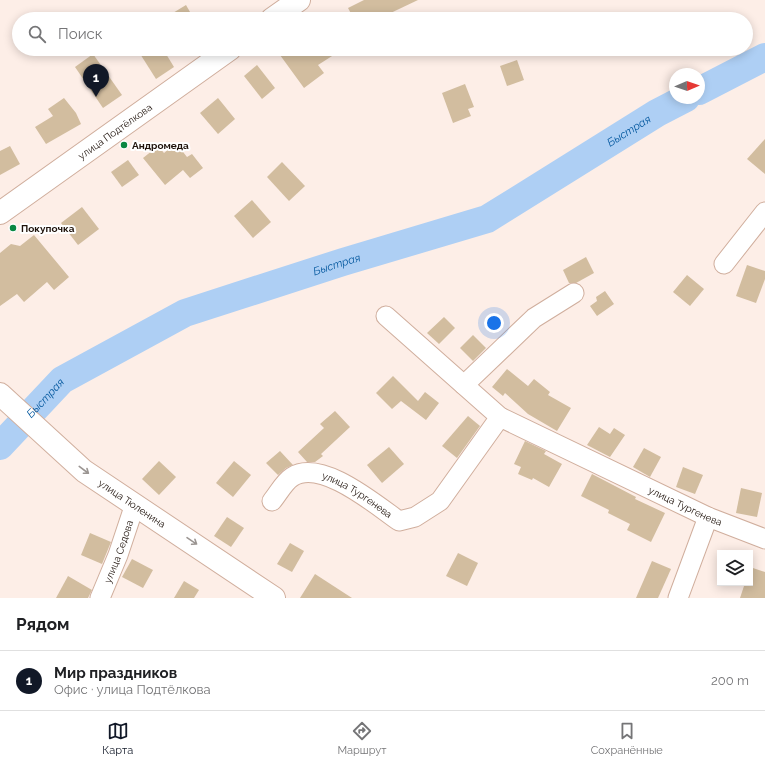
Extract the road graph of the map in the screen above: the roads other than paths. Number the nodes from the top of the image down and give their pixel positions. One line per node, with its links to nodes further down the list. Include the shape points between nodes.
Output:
1 (299, 0): 2 (street)
2 (282, 12)
3 (220, 56): 5 (street, улица Подтёлкова)
4 (765, 212): 6 (street)
5 (0, 213)
6 (724, 264)
7 (574, 292): 9 (street, via 534,318)
8 (386, 316): 9 (street, улица Тургенева)
9 (464, 385): 11 (street, улица Тургенева)
10 (3, 397): 13 (street, улица Тюленина, one-way to 13, via 84,471)
11 (500, 417): 12 (street, улица Тургенева, via 440,501 414,517 399,521 343,482 319,472 292,477); 14 (street, улица Тургенева)
12 (272, 500)
13 (135, 504): 16 (street, улица Седова); 17 (street, улица Тюленина, one-way to 17)
14 (708, 517): 15 (street, улица Тургенева); 18 (street)
15 (765, 539)
16 (100, 598)
17 (274, 598)
18 (678, 598)

